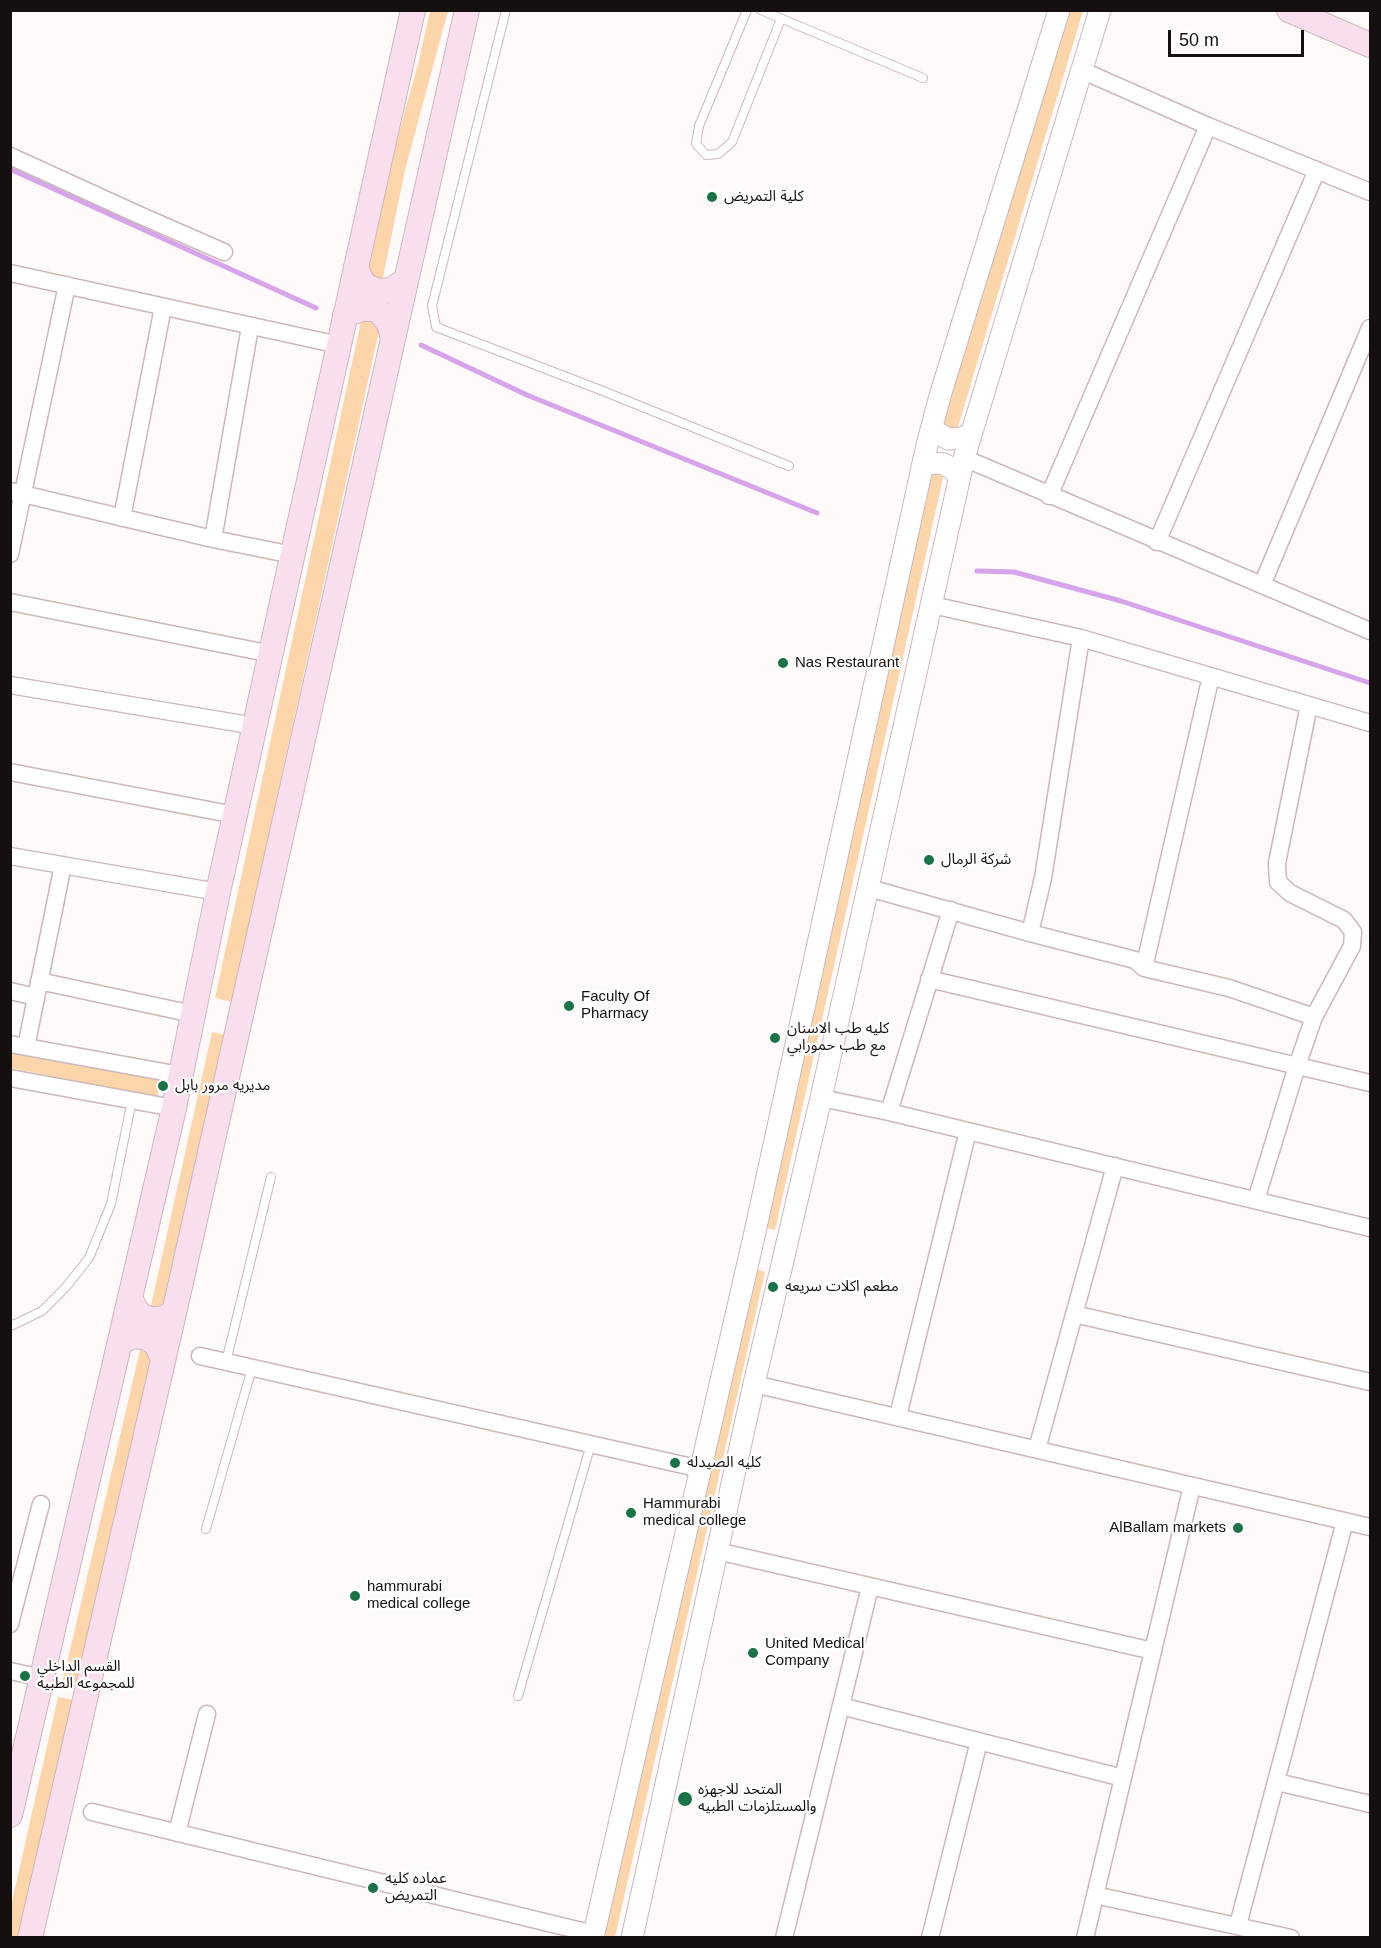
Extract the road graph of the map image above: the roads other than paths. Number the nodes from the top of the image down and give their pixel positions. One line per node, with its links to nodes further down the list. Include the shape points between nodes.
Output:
1 (413, 10): 18 (main road)
2 (467, 10): 20 (main road)
3 (506, 10): 30 (lane, via 432,306 436,327)
4 (747, 10): 9 (lane, via 699,126 696,144 706,155 718,154 732,141)
5 (761, 10): 9 (lane)
6 (1059, 10): 28 (street)
7 (1100, 10): 11 (street)
8 (1289, 10): 10 (main road)
9 (781, 19): 12 (lane)
10 (1371, 45)
11 (1081, 70): 13 (street); 29 (street)
12 (923, 78)
13 (1208, 126): 15 (street); 34 (street)
14 (10, 156): 17 (street)
15 (1317, 170): 16 (street); 37 (street)
16 (1371, 192)
17 (224, 252)
18 (356, 267): 20 (main road, via 368,287 379,291 391,290); 23 (main road)
19 (10, 273): 21 (street)
20 (406, 280): 26 (main road)
21 (67, 285): 22 (street); 33 (street)
22 (163, 307): 24 (street); 35 (street)
23 (345, 315): 26 (main road, via 375,309 384,316); 27 (main road)
24 (250, 327): 27 (street); 36 (street)
25 (1371, 328): 40 (street)
26 (393, 338): 84 (main road)
27 (339, 345): 39 (main road)
28 (932, 426): 29 (street, via 948,439); 31 (street)
29 (971, 434): 32 (street)
30 (789, 466)
31 (922, 466): 32 (street, via 931,463); 78 (street)
32 (962, 469): 34 (street); 42 (street)
33 (17, 493): 35 (street); 38 (street)
34 (1049, 496): 37 (street)
35 (122, 518): 36 (street)
36 (213, 539): 39 (street)
37 (1157, 542): 40 (street)
38 (10, 554)
39 (293, 555): 45 (main road)
40 (1262, 585): 43 (street)
41 (10, 602): 45 (street)
42 (932, 605): 44 (street); 55 (street)
43 (1371, 631)
44 (1081, 638): 46 (street); 58 (street, via 1043,878)
45 (272, 654): 50 (main road)
46 (1211, 676): 48 (street); 59 (street)
47 (10, 685): 50 (street)
48 (1309, 705): 49 (street); 64 (street, via 1277,864 1278,882 1290,893 1344,920 1353,932 1352,946)
49 (1371, 723)
50 (255, 726): 52 (main road)
51 (10, 772): 52 (street)
52 (235, 815): 56 (main road)
53 (10, 856): 54 (street)
54 (63, 865): 56 (street); 61 (street)
55 (869, 888): 57 (street); 70 (street)
56 (218, 892): 63 (main road)
57 (951, 910): 58 (street); 60 (street)
58 (1030, 933): 59 (street, via 1135,960)
59 (1144, 968): 64 (street, via 1229,988)
60 (929, 979): 66 (street); 73 (street)
61 (38, 989): 62 (street); 63 (street); 65 (street)
62 (10, 991)
63 (193, 1014): 67 (main road)
64 (1314, 1017): 66 (street)
65 (18, 1045): 67 (street)
66 (1297, 1066): 69 (street); 77 (street)
67 (180, 1075): 72 (main road)
68 (10, 1078): 71 (street)
69 (1371, 1083)
70 (821, 1098): 73 (street); 80 (street)
71 (132, 1100): 72 (street); 86 (lane, via 111,1204 89,1258 42,1311)
72 (174, 1108): 83 (main road)
73 (889, 1112): 74 (street)
74 (968, 1131): 75 (street); 94 (street)
75 (1115, 1167): 77 (street); 85 (street)
76 (272, 1177): 90 (lane)
77 (1256, 1200): 79 (street)
78 (756, 1227): 80 (street, via 769,1238); 81 (street)
79 (1371, 1228)
80 (789, 1237): 82 (street)
81 (748, 1264): 82 (street, via 767,1263); 97 (street)
82 (780, 1275): 93 (street)
83 (130, 1299): 84 (main road, via 138,1313 148,1319); 87 (main road)
84 (174, 1313): 89 (main road)
85 (1074, 1314): 92 (street); 96 (street)
86 (10, 1324)
87 (120, 1342): 89 (main road, via 134,1336 147,1338 156,1344); 108 (main road)
88 (200, 1356): 90 (street)
89 (163, 1359): 122 (main road)
90 (226, 1362): 91 (street)
91 (252, 1368): 95 (street); 102 (lane)
92 (1371, 1382)
93 (754, 1384): 94 (street); 103 (street)
94 (898, 1416): 96 (street)
95 (591, 1444): 97 (street); 109 (lane)
96 (1037, 1449): 98 (street)
97 (701, 1469): 121 (street)
98 (1192, 1486): 100 (street); 106 (street)
99 (41, 1504): 105 (street)
100 (1345, 1521): 101 (street); 114 (street)
101 (1371, 1527)
102 (206, 1529)
103 (717, 1551): 104 (street); 123 (street)
104 (870, 1587): 106 (street); 110 (street)
105 (10, 1624)
106 (1153, 1651): 113 (street)
107 (10, 1671): 108 (street)
108 (43, 1678): 117 (main road)
109 (518, 1696)
110 (841, 1706): 112 (street); 124 (street)
111 (207, 1714): 118 (street)
112 (979, 1741): 113 (street); 125 (street)
113 (1123, 1778): 119 (street)
114 (1277, 1782): 115 (street); 120 (street)
115 (1371, 1804)
116 (92, 1812): 118 (street)
117 (10, 1815)
118 (177, 1833): 121 (street)
119 (1095, 1895): 120 (street); 126 (street)
120 (1238, 1925): 127 (street)
121 (594, 1936)
122 (30, 1938)
123 (632, 1938)
124 (784, 1938)
125 (930, 1938)
126 (1085, 1938)
127 (1292, 1938)

